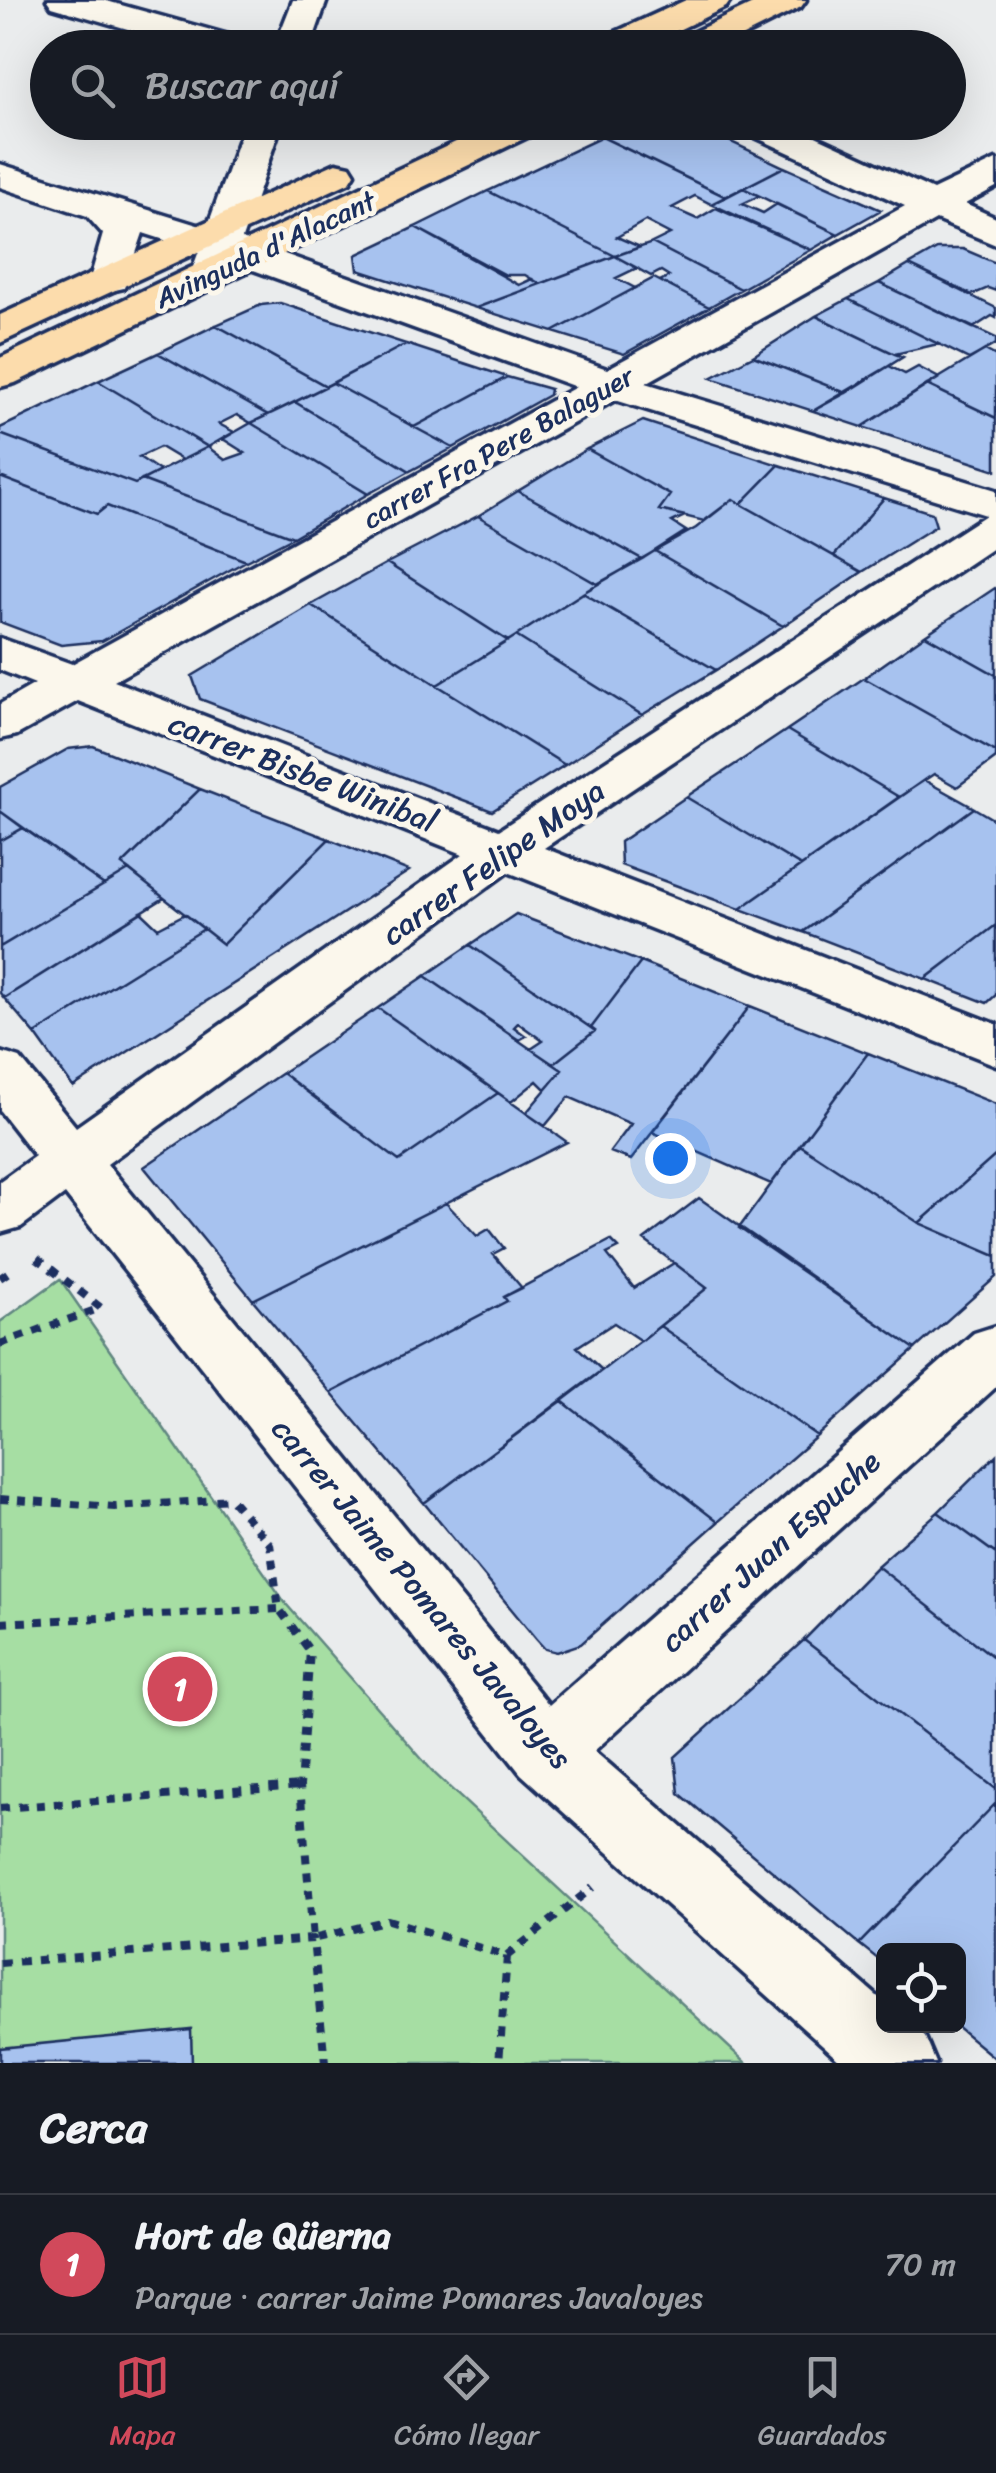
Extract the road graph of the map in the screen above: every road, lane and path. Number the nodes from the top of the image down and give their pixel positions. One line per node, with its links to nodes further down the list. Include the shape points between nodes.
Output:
1 (64, 0): 5 (street)
2 (310, 0): 6 (street)
3 (714, 0): 7 (main road)
4 (789, 0): 8 (main road)
5 (170, 30)
6 (299, 30)
7 (650, 30)
8 (727, 30)
9 (258, 140): 18 (street)
10 (413, 140): 18 (main road, Avinguda d'Alacant)
11 (482, 140): 18 (main road, Avinguda d'Alacant)
12 (792, 140): 15 (street)
13 (996, 171): 15 (street, carrer Fra Pere Balaguer)
14 (0, 175): 16 (street)
15 (935, 205): 17 (street); 22 (street, carrer Fra Pere Balaguer)
16 (100, 206): 18 (street); 18 (street, via 181,211); 19 (street, via 123,233)
17 (996, 232)
18 (226, 237): 19 (main road, Avinguda d'Alacant); 21 (main road, Avinguda d'Alacant); 22 (street)
19 (110, 280): 20 (main road, Avinguda d'Alacant)
20 (0, 330)
21 (0, 374)
22 (610, 385): 23 (street); 26 (street, carrer Fra Pere Balaguer)
23 (996, 504)
24 (996, 526): 28 (street, carrer Felipe Moya)
25 (0, 653): 26 (street, carrer Bisbe Winibal)
26 (74, 682): 27 (street, carrer Fra Pere Balaguer); 28 (street, carrer Bisbe Winibal)
27 (0, 724)
28 (504, 851): 29 (street, carrer Bisbe Winibal); 31 (street, carrer Felipe Moya)
29 (996, 1044)
30 (0, 1072): 31 (street, carrer Jaime Pomares Javaloyes)
31 (81, 1174): 32 (street, carrer Felipe Moya); 33 (path, via 50,1244 33,1255 101,1308); 38 (street, carrer Jaime Pomares Javaloyes)
32 (0, 1211)
33 (0, 1344)
34 (996, 1350): 38 (street, carrer Juan Espuche)
35 (0, 1500): 36 (path, via 67,1509 231,1500 270,1544)
36 (279, 1610): 37 (path); 39 (path, via 310,1652)
37 (0, 1624)
38 (545, 1752): 47 (street, carrer Jaime Pomares Javaloyes)
39 (300, 1786): 40 (path); 42 (path)
40 (0, 1808)
41 (594, 1887): 43 (path)
42 (312, 1939): 43 (path, via 388,1920); 44 (path); 45 (path)
43 (507, 1956): 46 (path)
44 (0, 1962)
45 (325, 2063)
46 (499, 2063)
47 (898, 2063)

